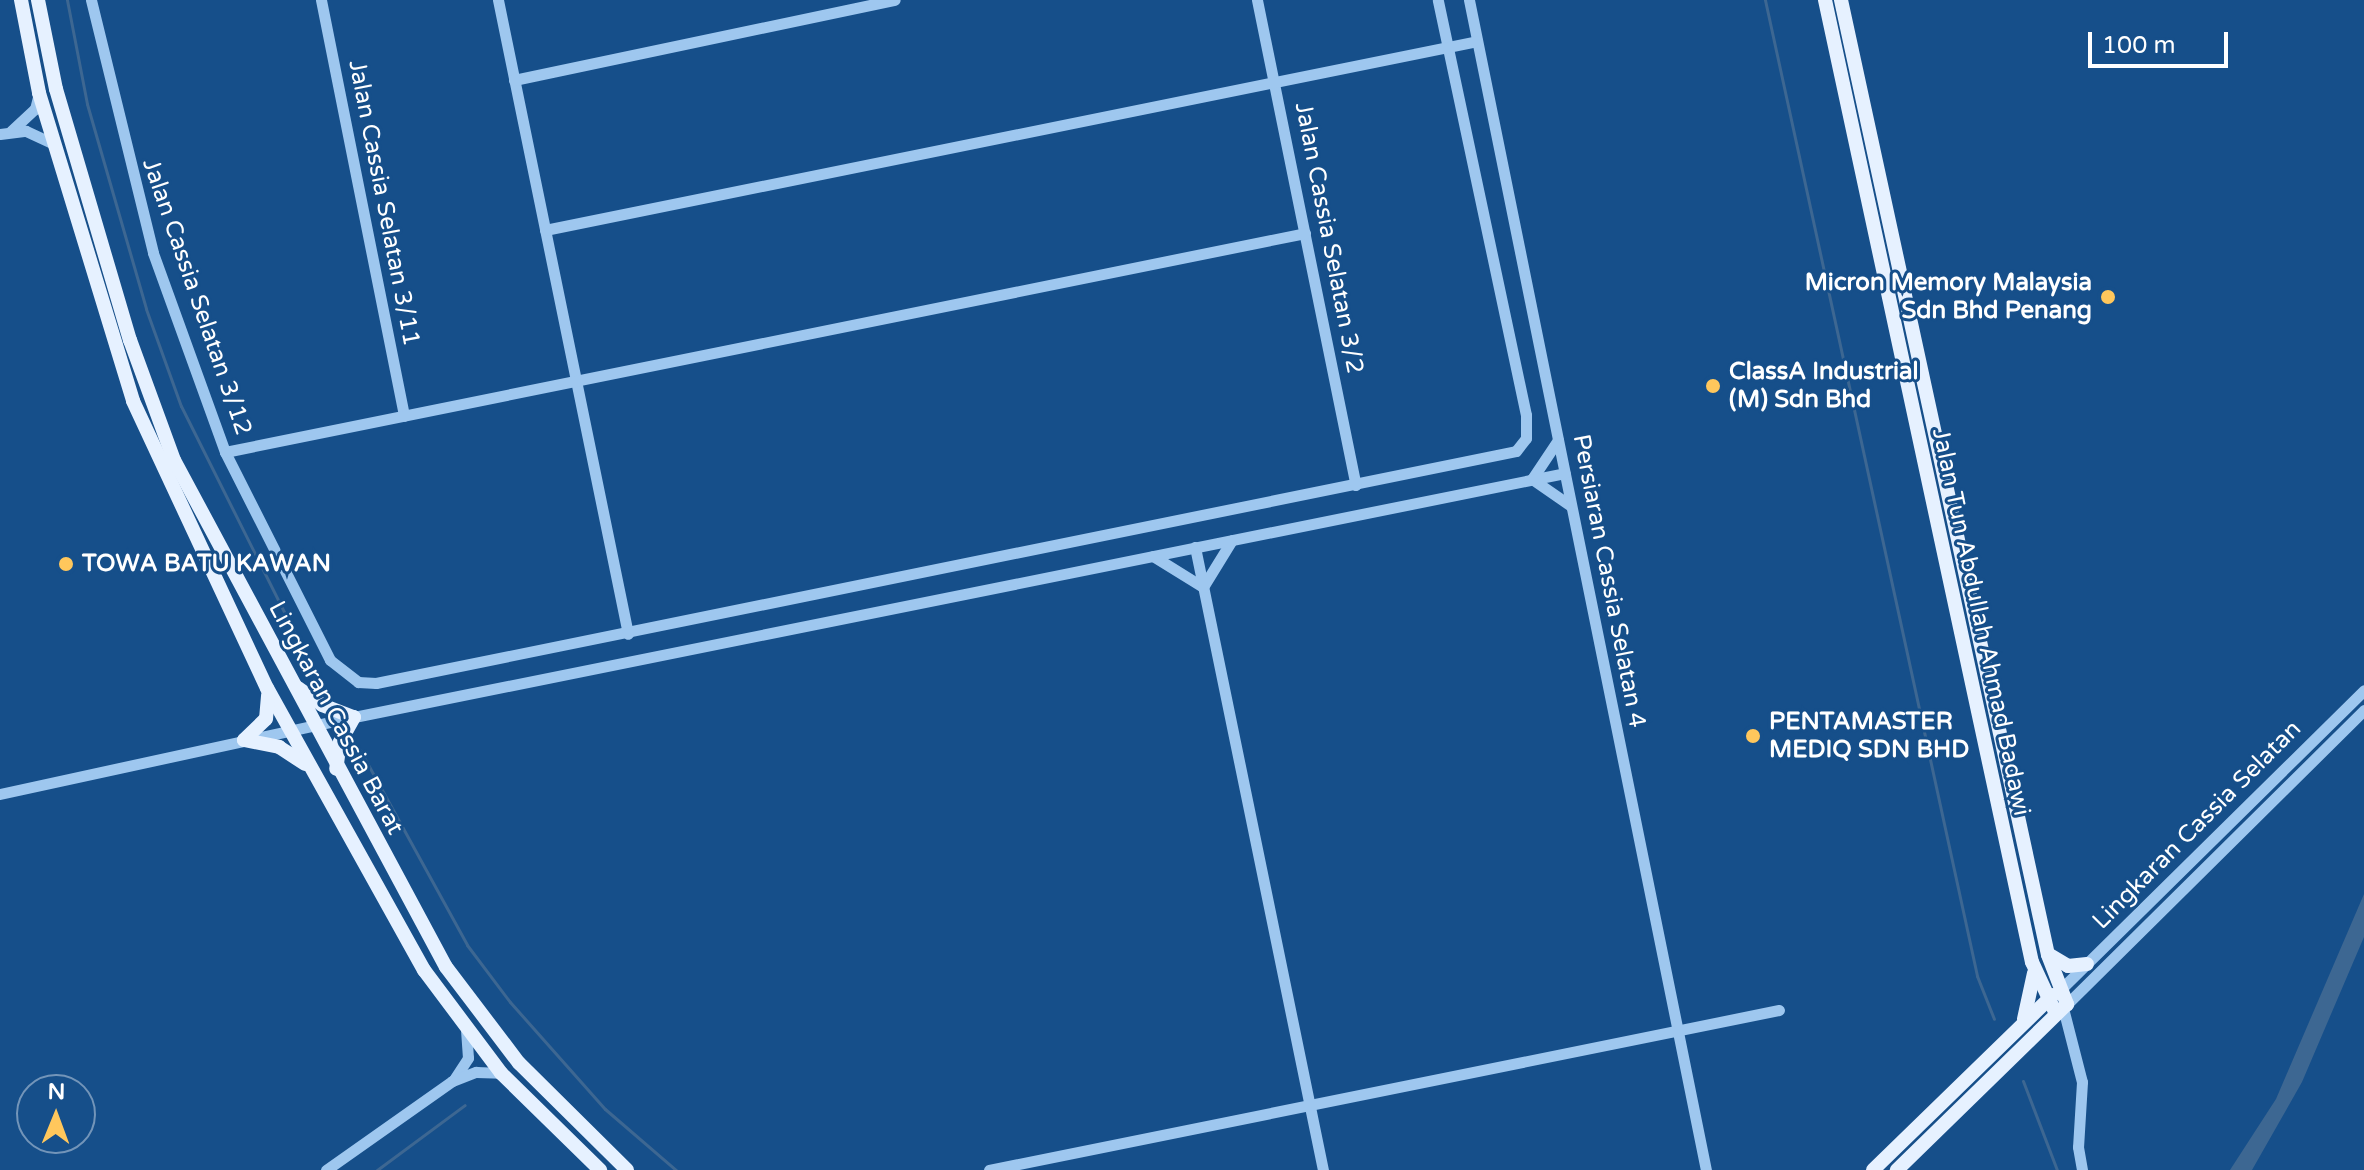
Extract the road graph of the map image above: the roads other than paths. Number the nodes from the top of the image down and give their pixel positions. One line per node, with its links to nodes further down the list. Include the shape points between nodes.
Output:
1 (21, 0): 16 (main road, Lingkaran Cassia Barat)
2 (38, 0): 36 (main road, Lingkaran Cassia Barat, via 56,89 117,296 174,460)
3 (91, 0): 24 (street, Jalan Cassia Selatan 3/12, via 153,253)
4 (321, 0): 22 (street, Jalan Cassia Selatan 3/11)
5 (498, 0): 14 (street)
6 (895, 0): 14 (street)
7 (1257, 0): 15 (street, Jalan Cassia Selatan 3/2)
8 (1438, 0): 13 (street)
9 (1469, 0): 12 (street, Persiaran Cassia Selatan 4)
10 (1825, 0): 33 (main road, Jalan Tun Abdullah Ahmad Badawi)
11 (1841, 0): 34 (main road, Jalan Tun Abdullah Ahmad Badawi)
12 (1477, 41): 13 (street); 23 (street, Persiaran Cassia Selatan 4)
13 (1447, 47): 15 (street); 27 (street, Jalan Cassia Selatan 3/12, via 1526,415 1526,438 1516,451 1499,457)
14 (514, 80): 19 (street)
15 (1275, 82): 19 (street); 20 (street, Jalan Cassia Selatan 3/2)
16 (39, 93): 17 (street, via 35,109); 18 (main road, Lingkaran Cassia Barat)
17 (5, 132): 18 (street, via 26,131)
18 (54, 144): 37 (main road, Lingkaran Cassia Barat, via 133,401)
19 (545, 230): 21 (street)
20 (1305, 233): 21 (street); 27 (street, Jalan Cassia Selatan 3/2)
21 (576, 381): 22 (street); 35 (street)
22 (404, 416): 24 (street)
23 (1558, 439): 25 (street, Persiaran Cassia Selatan 4); 26 (street)
24 (225, 452): 35 (street, Jalan Cassia Selatan 3/12, via 330,660 341,674 358,682)
25 (1565, 473): 26 (street); 28 (street, Persiaran Cassia Selatan 4)
26 (1532, 479): 28 (street); 29 (street)
27 (1356, 485): 35 (street, Jalan Cassia Selatan 3/12)
28 (1572, 506): 56 (street, Persiaran Cassia Selatan 4)
29 (1232, 540): 30 (street); 32 (street)
30 (1195, 547): 31 (street); 32 (street)
31 (1153, 556): 32 (street); 40 (street)
32 (1203, 587): 59 (street)
33 (1959, 626): 34 (main road, via 1968,633); 49 (main road, Jalan Tun Abdullah Ahmad Badawi)
34 (1977, 627): 47 (main road, Jalan Tun Abdullah Ahmad Badawi)
35 (628, 634)
36 (294, 686): 40 (main road, via 322,705); 41 (main road, Lingkaran Cassia Barat)
37 (267, 688): 42 (main road, Lingkaran Cassia Barat); 43 (main road, via 266,719)
38 (2364, 690): 48 (street, Lingkaran Cassia Selatan)
39 (2364, 710): 52 (street, Lingkaran Cassia Selatan)
40 (354, 717): 41 (street); 45 (main road, via 340,742)
41 (315, 726): 42 (street); 45 (main road, Lingkaran Cassia Barat)
42 (288, 731): 43 (street); 44 (main road, Lingkaran Cassia Barat)
43 (244, 740): 44 (main road, via 279,747); 46 (street)
44 (309, 768): 55 (main road, Lingkaran Cassia Barat, via 424,970)
45 (336, 769): 62 (main road, Lingkaran Cassia Barat, via 446,967 519,1063)
46 (0, 794)
47 (2047, 953): 48 (main road, via 2068,966); 50 (main road, Jalan Tun Abdullah Ahmad Badawi)
48 (2087, 964): 50 (street, Lingkaran Cassia Selatan)
49 (2033, 966): 51 (main road, Jalan Tun Abdullah Ahmad Badawi); 54 (main road, via 2033,991)
50 (2060, 990): 51 (main road); 52 (main road, Jalan Tun Abdullah Ahmad Badawi)
51 (2047, 1001): 52 (main road, Jalan Tun Abdullah Ahmad Badawi); 54 (main road)
52 (2062, 1009): 67 (main road); 68 (street, via 2082,1082)
53 (1779, 1010): 56 (street)
54 (2021, 1027): 66 (main road)
55 (466, 1030): 57 (main road, Lingkaran Cassia Barat); 58 (street, via 468,1058)
56 (1678, 1031): 59 (street); 65 (street, Persiaran Cassia Selatan 4)
57 (501, 1073): 58 (street, via 476,1072); 61 (main road, Lingkaran Cassia Barat)
58 (452, 1081): 60 (street)
59 (1311, 1106): 63 (street); 64 (street)
60 (326, 1170)
61 (600, 1170)
62 (627, 1170)
63 (989, 1170)
64 (1323, 1170)
65 (1706, 1170)
66 (1873, 1170)
67 (1897, 1170)
68 (2082, 1170)

